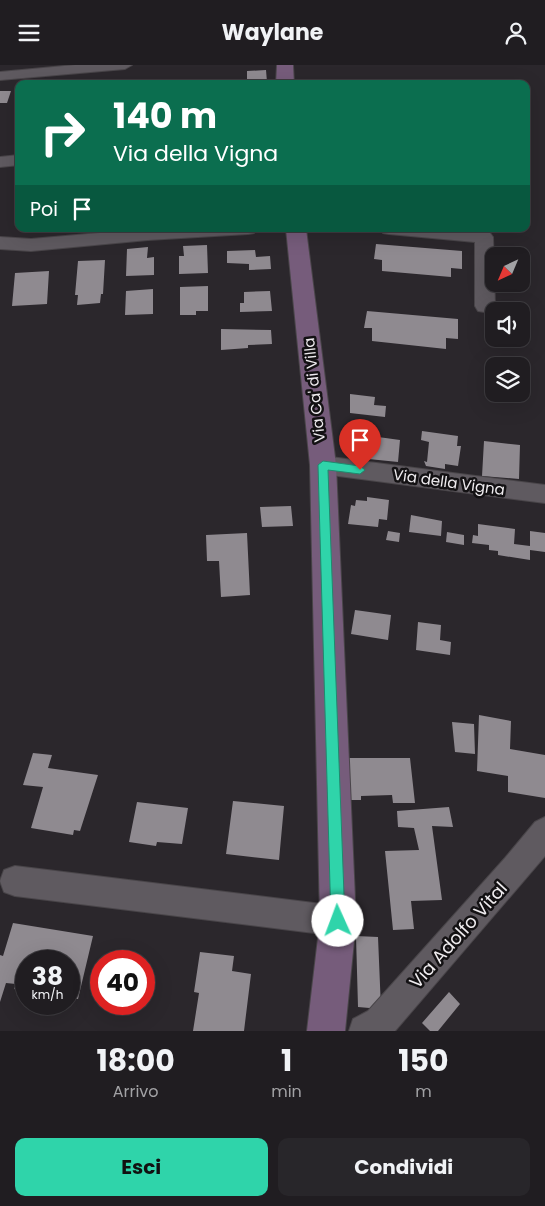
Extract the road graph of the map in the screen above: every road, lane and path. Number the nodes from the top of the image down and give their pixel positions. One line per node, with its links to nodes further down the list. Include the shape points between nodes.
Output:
1 (125, 65): 3 (street)
2 (285, 65): 4 (street)
3 (0, 76)
4 (285, 80)
5 (15, 161): 6 (street)
6 (0, 162)
7 (188, 232): 10 (street, via 31,245)
8 (296, 232): 12 (street, Via Ca' di Villa)
9 (425, 232): 11 (street, via 484,237)
10 (0, 243)
11 (485, 306)
12 (323, 465): 13 (street, Via della Vigna); 16 (street, Via Ca' di Villa)
13 (545, 494)
14 (545, 831): 18 (street, Via Adolfo Vital, via 516,869 380,1023)
15 (15, 881): 16 (street)
16 (338, 921): 17 (street, Via Ca' di Villa)
17 (326, 1031)
18 (365, 1031)

